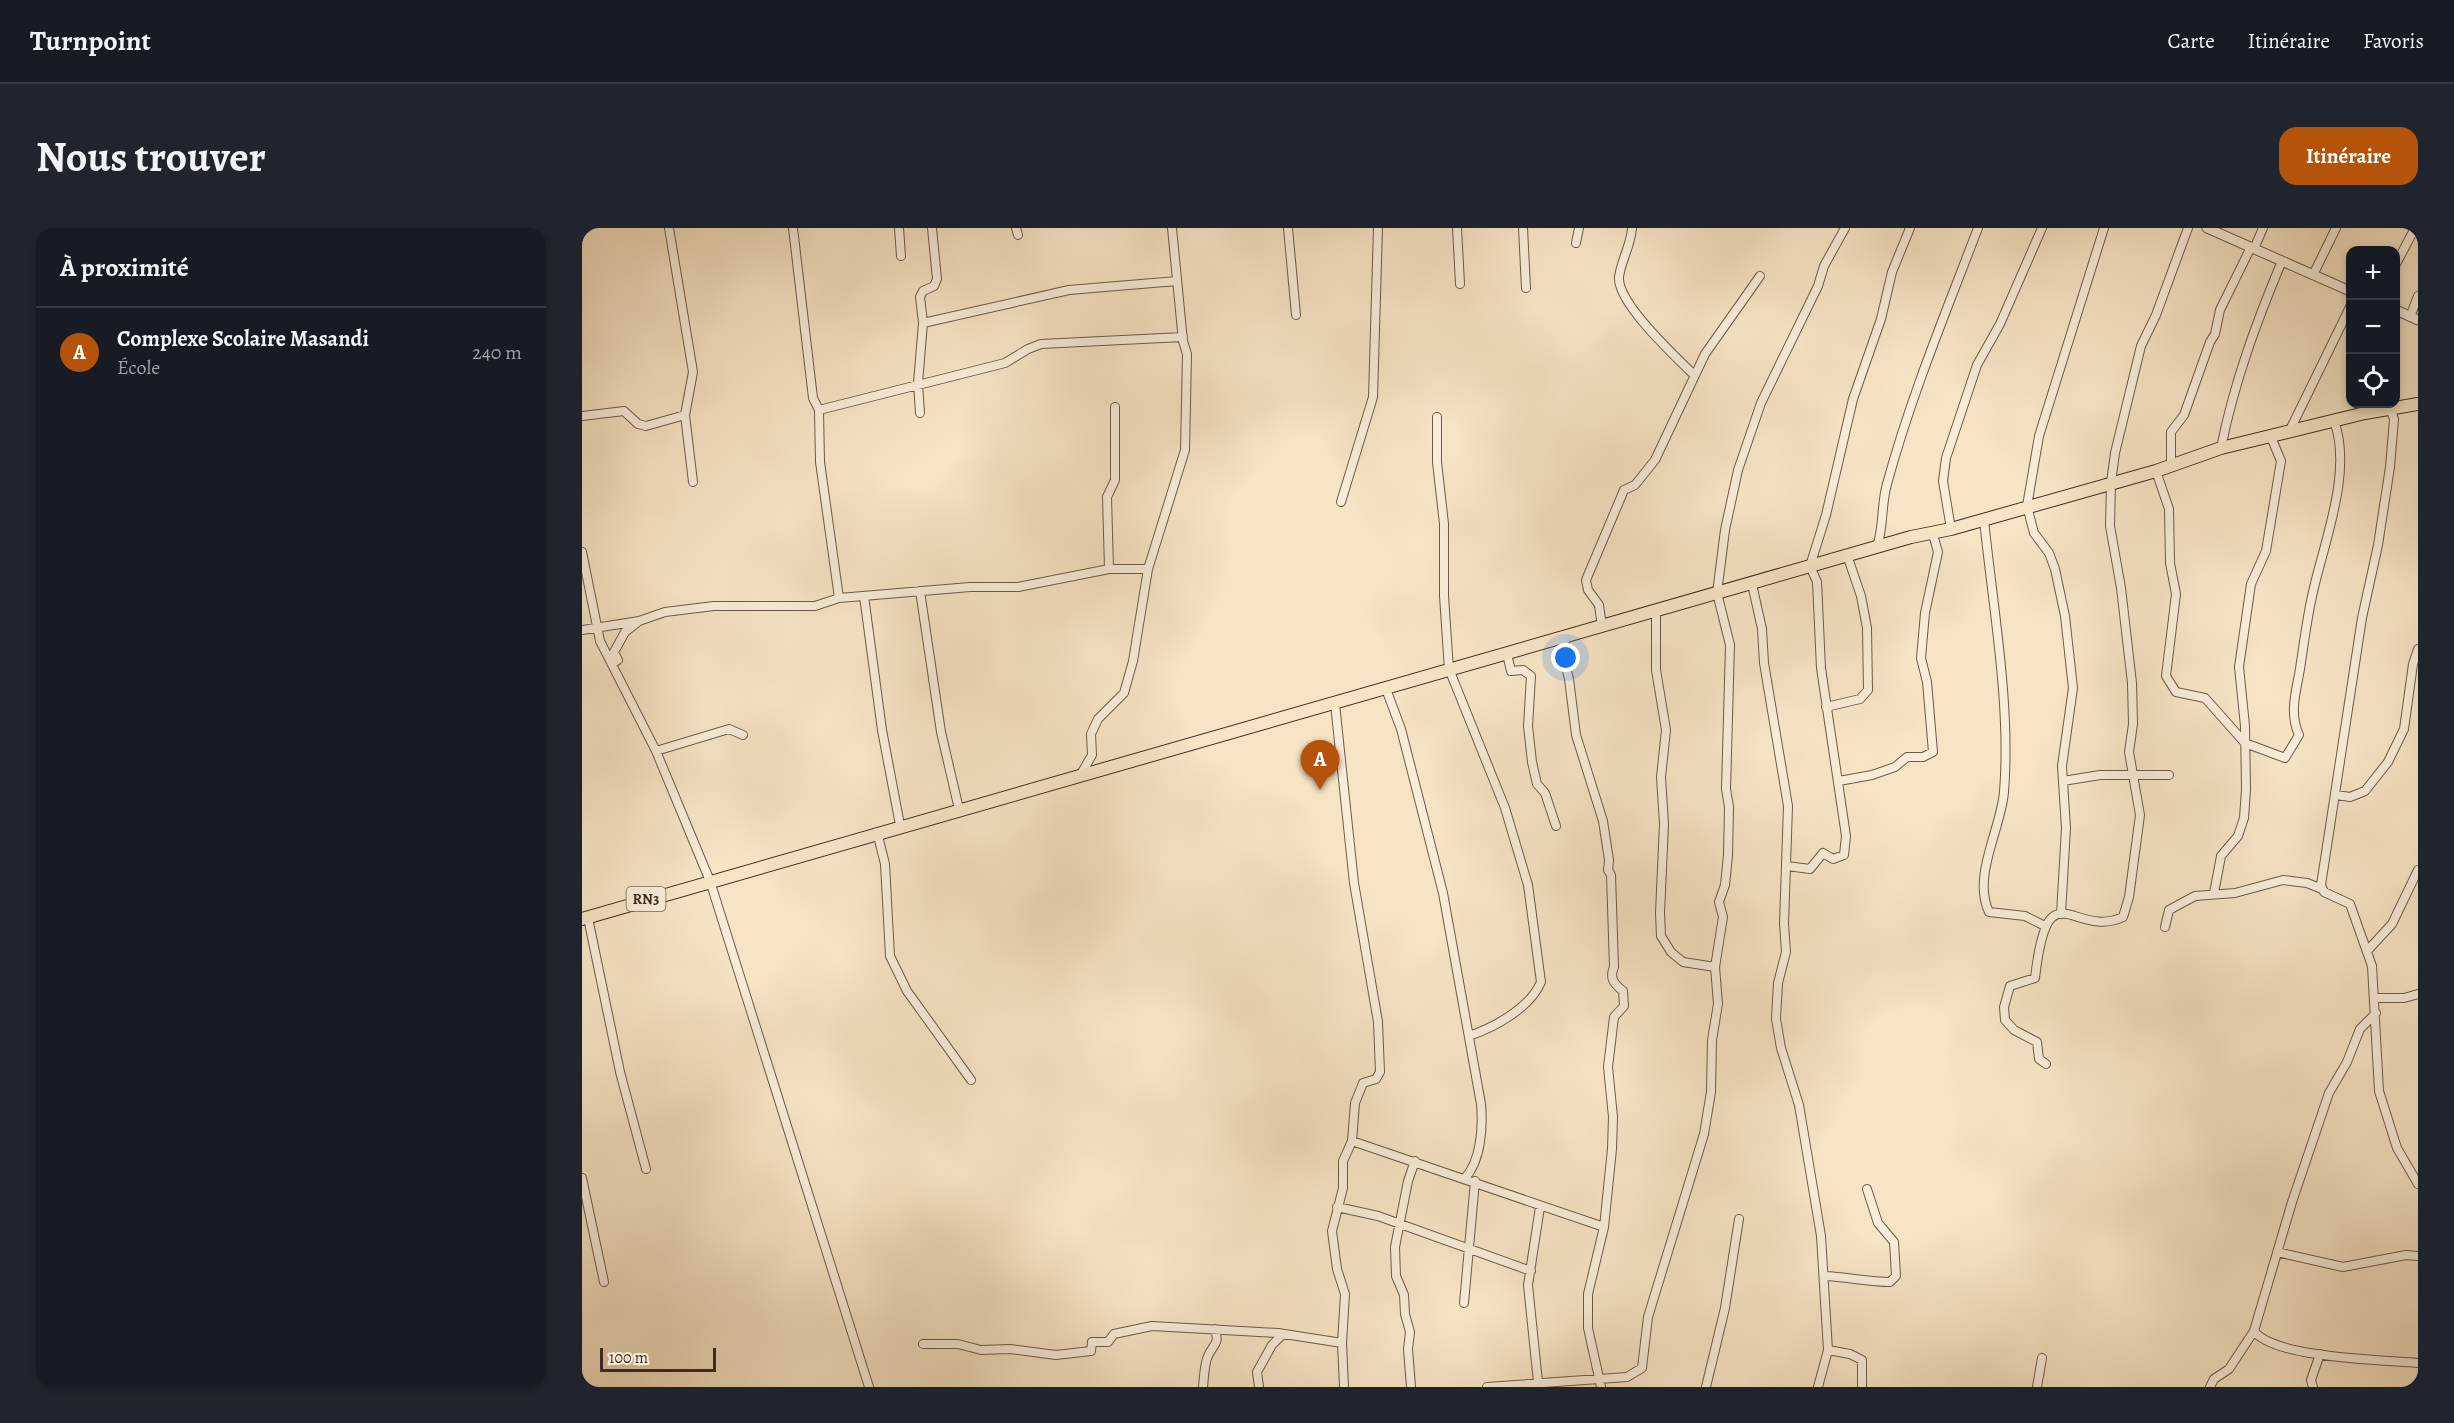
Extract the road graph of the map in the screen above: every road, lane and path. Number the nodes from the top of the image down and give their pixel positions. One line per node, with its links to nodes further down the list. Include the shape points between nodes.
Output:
1 (669, 228): 48 (street, via 693,372)
2 (792, 228): 46 (street, via 813,398)
3 (899, 228): 24 (street)
4 (932, 228): 38 (street, via 937,279 934,286 921,293)
5 (1172, 228): 29 (street)
6 (1288, 228): 35 (street)
7 (1378, 228): 59 (street, via 1373,397)
8 (1457, 228): 30 (street)
9 (1522, 228): 31 (street)
10 (1578, 228): 22 (street)
11 (1632, 228): 40 (street, via 1619,279 1623,291 1668,351)
12 (1845, 228): 73 (street, via 1761,403 1749,437 1725,530)
13 (1910, 228): 65 (street, via 1892,272 1854,399)
14 (1978, 228): 64 (street, via 1915,394 1886,485 1881,508)
15 (2042, 228): 62 (street, via 2000,324 1977,365 1946,458 1943,481)
16 (2104, 228): 60 (street, via 2039,436)
17 (2188, 228): 58 (street, via 2141,346)
18 (2207, 228): 23 (street)
19 (2263, 228): 23 (street)
20 (2336, 228): 27 (street)
21 (2415, 228): 25 (street)
22 (1576, 243)
23 (2252, 248): 26 (street); 55 (street, via 2220,310 2215,334 2184,415 2170,432)
24 (902, 256)
25 (2400, 256)
26 (2282, 261): 27 (street); 54 (street, via 2233,390)
27 (2313, 274): 32 (street)
28 (1760, 276): 40 (street)
29 (1177, 281): 38 (street, via 1069,290); 39 (street)
30 (1460, 284)
31 (1526, 288)
32 (2346, 289)
33 (2418, 296): 37 (street)
34 (2400, 312): 37 (street)
35 (1296, 315)
36 (2346, 315): 52 (street)
37 (2414, 318)
38 (923, 323): 41 (street)
39 (1183, 337): 41 (street, via 1041,344 1005,363); 70 (street, via 1185,450)
40 (1694, 375): 79 (street, via 1655,460 1635,485 1624,490 1586,580 1599,605)
41 (918, 383): 46 (street); 47 (street)
42 (2418, 404): 44 (highway, RN3)
43 (1115, 407): 69 (street, via 1114,480 1107,497)
44 (2400, 407)
45 (2390, 408): 51 (highway, RN3); 99 (street, via 2394,419 2390,467 2362,618)
46 (819, 410): 75 (street, via 820,462)
47 (920, 413)
48 (685, 415): 49 (street, via 646,426 624,411); 57 (street)
49 (582, 417)
50 (1437, 417): 87 (street)
51 (2334, 421): 52 (highway, RN3); 92 (street, via 2340,437 2338,479 2294,694 2294,724 2299,735 2285,758)
52 (2289, 432): 53 (highway, RN3)
53 (2271, 437): 54 (highway, RN3); 92 (street, via 2282,461 2266,551 2251,584 2239,667)
54 (2221, 448): 55 (highway, RN3)
55 (2171, 464): 56 (highway, RN3)
56 (2156, 471): 58 (highway, RN3); 92 (street, via 2169,509 2170,563 2176,594 2166,675 2176,692 2205,698)
57 (693, 482)
58 (2111, 483): 60 (highway, RN3); 96 (street, via 2110,526 2132,683 2129,752)
59 (1341, 502)
60 (2027, 506): 61 (highway, RN3); 98 (street, via 2034,533 2055,569 2065,616 2073,688)
61 (1984, 520): 62 (highway, RN3); 111 (street, via 2006,765 1998,827 1988,850 1984,902 1989,912 2025,916)
62 (1951, 529): 63 (highway, RN3)
63 (1932, 531): 64 (highway, RN3); 97 (street, via 1938,552 1925,613 1922,658 1933,752 1907,758 1872,775)
64 (1882, 542): 67 (highway, RN3)
65 (1815, 551): 68 (street); 68 (street)
66 (582, 552): 78 (street)
67 (1847, 555): 68 (highway, RN3); 90 (street, via 1867,628 1868,690 1860,699)
68 (1816, 565): 71 (highway, RN3); 90 (street)
69 (1108, 569): 70 (street); 72 (street, via 1018,587)
70 (1148, 569): 94 (street, via 1124,693 1098,719 1091,734 1092,755)
71 (1752, 584): 73 (highway, RN3); 104 (street, via 1788,806)
72 (920, 591): 74 (street); 100 (street, via 937,712)
73 (1717, 593): 76 (highway, RN3); 114 (street, via 1730,645 1726,779 1729,807 1725,885 1719,902 1723,917)
74 (864, 596): 75 (street); 101 (street, via 882,730)
75 (839, 598): 77 (street, via 815,606 714,606 665,612)
76 (1656, 612): 79 (highway, RN3); 114 (street, via 1656,670 1666,730 1661,777 1661,936 1683,962)
77 (639, 621): 78 (street); 86 (street, via 618,642 614,652 618,660)
78 (595, 627): 80 (street); 86 (street)
79 (1602, 627): 81 (highway, RN3)
80 (582, 630)
81 (1566, 637): 82 (highway, RN3); 84 (street)
82 (1549, 642): 84 (street); 85 (highway, RN3)
83 (2418, 649): 99 (street, via 2404,729 2388,762 2365,791 2350,797)
84 (1562, 651): 133 (street, via 1576,735 1603,821 1613,894 1611,974 1614,984 1623,991 1624,1006 1614,1017 1608,1067 1613,1117)
85 (1507, 654): 87 (highway, RN3); 102 (street, via 1511,671 1522,670 1531,676 1528,726 1532,762 1537,784 1545,793)
86 (612, 664): 93 (street)
87 (1449, 670): 88 (highway, RN3); 118 (street, via 1505,808 1528,885 1541,981 1530,998 1505,1018)
88 (1386, 689): 89 (highway, RN3); 118 (street, via 1401,729 1443,893)
89 (1335, 704): 94 (highway, RN3); 121 (street, via 1354,883 1378,1023 1380,1072 1376,1079 1359,1088)
90 (1826, 707): 97 (street)
91 (743, 735): 93 (street, via 729,729)
92 (2245, 743): 108 (street, via 2244,818 2238,836 2221,856)
93 (656, 751): 106 (street)
94 (1081, 774): 100 (highway, RN3)
95 (2169, 775): 96 (street)
96 (2134, 776): 98 (street, via 2100,775); 109 (street, via 2140,815 2123,917 2114,921)
97 (1839, 781): 104 (street, via 1846,836 1844,855 1833,858 1823,853 1810,869)
98 (2063, 781): 109 (street, via 2066,828)
99 (2336, 795): 107 (street, via 2323,861)
100 (959, 809): 101 (highway, RN3)
101 (900, 825): 103 (highway, RN3)
102 (1556, 826)
103 (878, 832): 106 (highway, RN3); 120 (street, via 885,864 890,956 907,991)
104 (1787, 866): 138 (street, via 1786,952 1778,983 1776,1019 1799,1105)
105 (2418, 870): 113 (street, via 2392,924)
106 (710, 881): 110 (highway, RN3); 152 (street)
107 (2322, 889): 108 (street, via 2283,880 2235,893); 113 (street, via 2350,904)
108 (2214, 893): 112 (street, via 2195,896 2169,910)
109 (2061, 914): 111 (street)
110 (585, 919): 123 (street)
111 (2045, 926): 119 (street, via 2035,978 2010,986 2004,1008 2005,1020 2014,1030 2037,1042 2039,1059)
112 (2165, 927)
113 (2368, 950): 116 (street)
114 (1715, 967): 150 (street, via 1718,1004 1713,1019 1711,1092 1704,1134 1653,1298 1642,1368 1627,1377)
115 (2418, 994): 116 (street)
116 (2375, 998): 117 (street)
117 (2376, 1013): 127 (street, via 2379,1091 2397,1148); 135 (street, via 2360,1029 2329,1093)
118 (1469, 1036): 125 (street, via 1482,1119 1474,1168)
119 (2046, 1064)
120 (971, 1080)
121 (1352, 1141): 122 (street); 129 (street, via 1343,1161 1343,1188)
122 (1415, 1161): 125 (street); 132 (street)
123 (646, 1169)
124 (582, 1178): 139 (street)
125 (1465, 1178): 126 (street)
126 (1475, 1181): 130 (street); 134 (street)
127 (2418, 1184)
128 (1867, 1189): 138 (street, via 1878,1223 1894,1242 1896,1276 1890,1282 1880,1282)
129 (1337, 1207): 132 (street); 144 (street, via 1332,1231 1345,1294)
130 (1540, 1207): 133 (street); 137 (street)
131 (1739, 1219): 159 (street)
132 (1399, 1225): 134 (street); 156 (street, via 1396,1276 1404,1295 1410,1332)
133 (1604, 1227): 150 (street, via 1588,1294 1588,1328)
134 (1467, 1248): 137 (street); 140 (street)
135 (2277, 1252): 136 (street, via 2343,1267); 142 (street)
136 (2418, 1256)
137 (1531, 1271): 151 (street, via 1529,1304)
138 (1825, 1276): 146 (street)
139 (604, 1282)
140 (1464, 1303)
141 (1215, 1329): 143 (street); 145 (street, via 1152,1326 1114,1334 1108,1342 1092,1342 1091,1351 1056,1355); 153 (street, via 1218,1339 1208,1355)
142 (2254, 1331): 147 (street, via 2260,1340); 163 (street, via 2229,1369 2214,1379)
143 (1282, 1335): 144 (street); 154 (street, via 1257,1372)
144 (1342, 1343): 155 (street)
145 (923, 1344)
146 (1828, 1350): 160 (street); 161 (street, via 1862,1360)
147 (2320, 1354): 149 (street); 164 (street, via 2311,1380)
148 (2042, 1358): 162 (street)
149 (2418, 1364)
150 (1598, 1377): 151 (street); 158 (street)
151 (1538, 1382): 157 (street)
152 (869, 1387)
153 (1203, 1387)
154 (1259, 1387)
155 (1344, 1387)
156 (1411, 1387)
157 (1487, 1387)
158 (1601, 1387)
159 (1707, 1387)
160 (1818, 1387)
161 (1862, 1387)
162 (2037, 1387)
163 (2210, 1387)
164 (2313, 1387)

